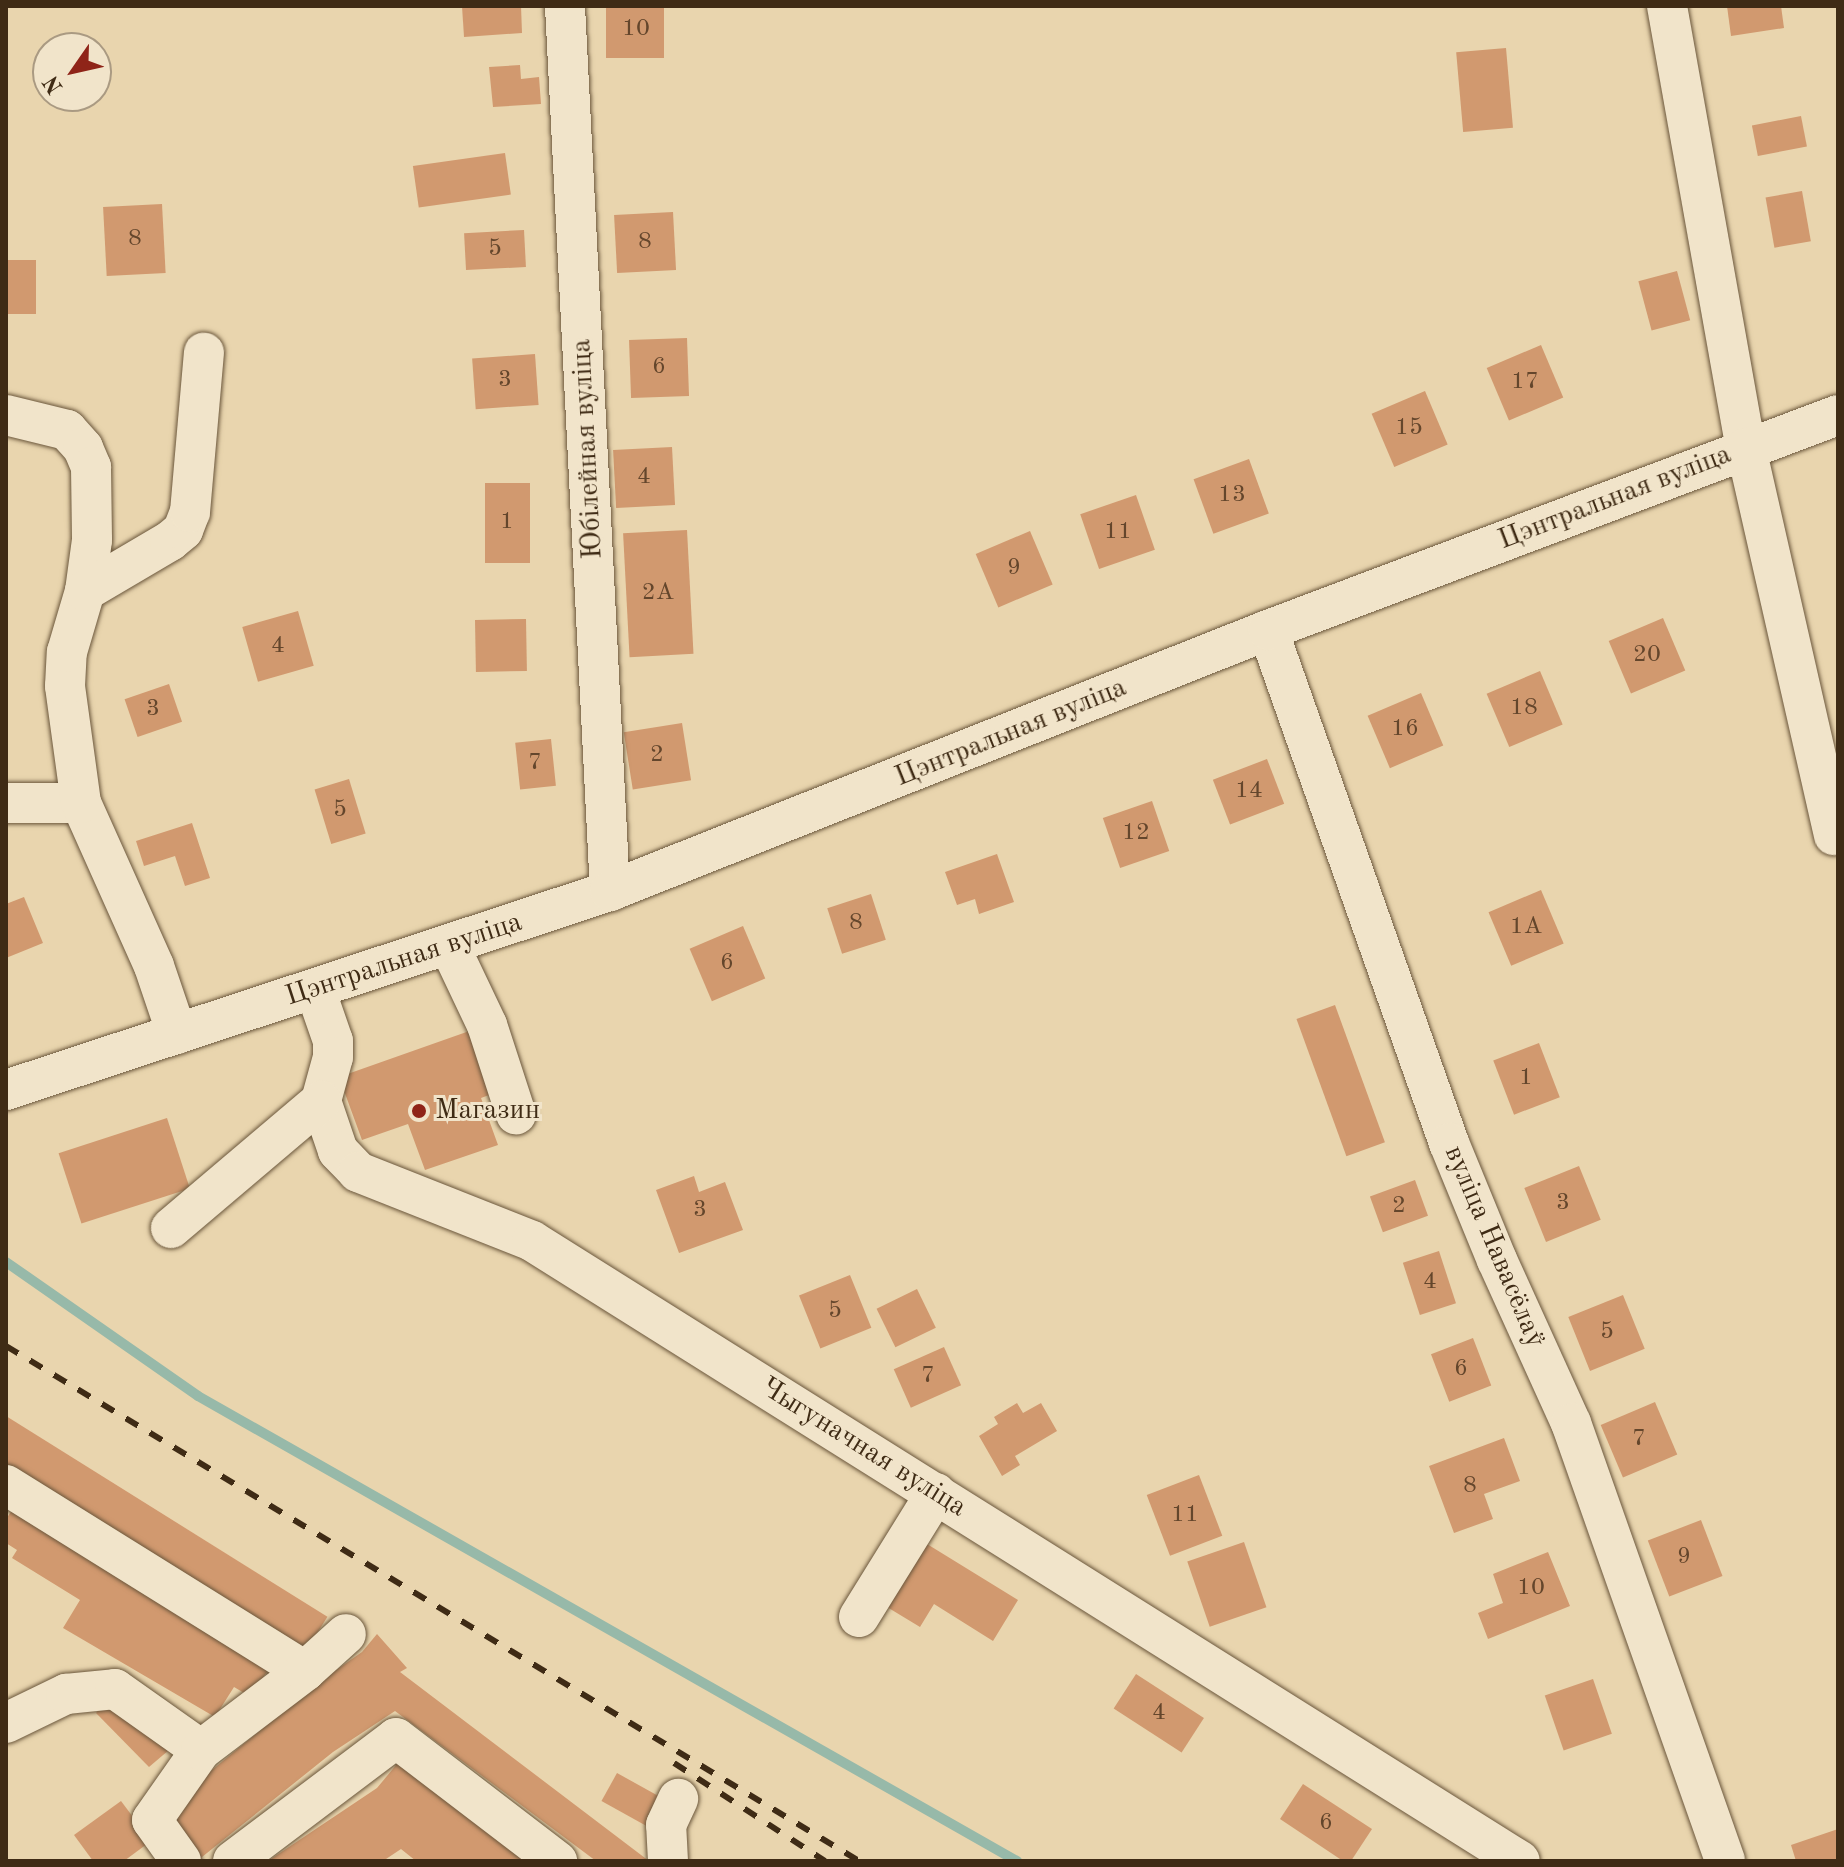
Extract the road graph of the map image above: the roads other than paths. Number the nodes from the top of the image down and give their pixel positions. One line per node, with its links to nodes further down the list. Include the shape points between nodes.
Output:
1 (565, 6): 12 (street, Юбілейная вуліца)
2 (1667, 6): 6 (street)
3 (204, 353): 7 (street, via 190,512 183,530)
4 (6, 415): 7 (street, via 67,430 83,448 91,467 93,525)
5 (1838, 415): 6 (street, Цэнтральная вуліца)
6 (1746, 448): 8 (street, Цэнтральная вуліца); 11 (street)
7 (85, 591): 10 (street, via 67,652 65,686)
8 (1268, 630): 12 (street, Цэнтральная вуліца); 33 (street, вуліца Навасёлаў, via 1449,1143 1571,1423)
9 (6, 803): 10 (street)
10 (81, 803): 15 (street, via 154,966)
11 (1834, 835)
12 (610, 891): 13 (street, Цэнтральная вуліца)
13 (449, 945): 14 (street, Цэнтральная вуліца); 18 (street, via 487,1025)
14 (315, 989): 15 (street, Цэнтральная вуліца); 17 (street, via 333,1041)
15 (177, 1034): 16 (street, Цэнтральная вуліца)
16 (6, 1090)
17 (321, 1101): 19 (street); 21 (street, Чыгуначная вуліца, via 338,1151 358,1172 532,1241)
18 (516, 1114)
19 (171, 1228)
20 (6, 1485): 24 (street)
21 (936, 1493): 22 (street); 32 (street, Чыгуначная вуліца)
22 (859, 1617)
23 (346, 1634): 24 (street)
24 (305, 1671): 26 (street)
25 (6, 1723): 26 (street, via 66,1694 115,1689)
26 (201, 1750): 28 (street, via 152,1820)
27 (678, 1799): 31 (street, via 666,1825)
28 (181, 1861)
29 (233, 1861): 30 (street, via 396,1738)
30 (557, 1861)
31 (668, 1861)
32 (1520, 1861)
33 (1725, 1861)

